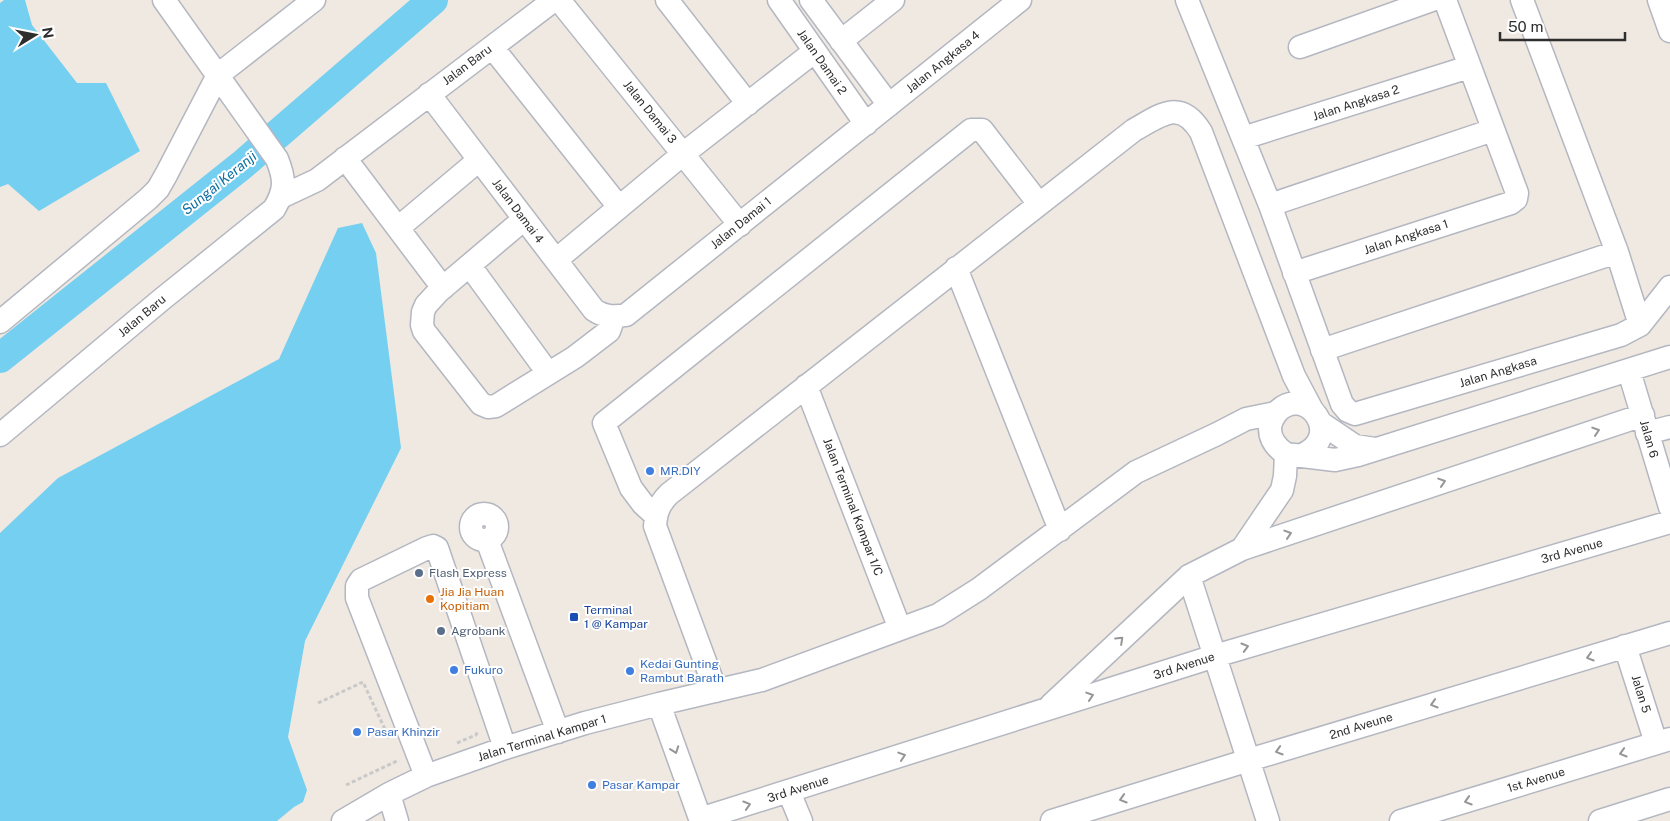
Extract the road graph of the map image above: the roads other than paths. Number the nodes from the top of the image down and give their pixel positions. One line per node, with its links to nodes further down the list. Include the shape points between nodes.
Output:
1 (164, 0): 21 (street)
2 (554, 0): 17 (street, Jalan Baru)
3 (559, 0): 28 (street, Jalan Damai 3)
4 (668, 0): 23 (street)
5 (779, 0): 19 (street, Jalan Damai 2)
6 (811, 0): 16 (street)
7 (893, 0): 16 (street)
8 (1020, 0): 24 (street, Jalan Angkasa 4)
9 (1432, 0): 18 (street)
10 (1445, 0): 20 (street)
11 (1522, 0): 38 (street)
12 (1659, 0): 15 (street)
13 (1194, 2): 27 (street)
14 (306, 3): 21 (street)
15 (1670, 31)
16 (841, 41): 24 (street)
17 (492, 47): 22 (street, Jalan Baru); 34 (street)
18 (1300, 48)
19 (815, 51): 23 (street); 25 (street, Jalan Damai 2)
20 (1469, 67): 26 (street); 27 (street, Jalan Angkasa 2)
21 (218, 75): 31 (street, via 277,159 283,175); 46 (street, via 158,189)
22 (429, 94): 29 (street, Jalan Baru); 30 (street, Jalan Damai 4)
23 (748, 104): 28 (street)
24 (889, 105): 25 (street, Jalan Angkasa 4)
25 (866, 124): 36 (street, Jalan Damai 1)
26 (1493, 130): 33 (street); 42 (street, Jalan Angkasa 1, via 1517,193 1511,203)
27 (1243, 138): 33 (street)
28 (683, 154): 34 (street); 36 (street, Jalan Damai 3)
29 (345, 158): 31 (street, Jalan Baru, via 317,180); 37 (street)
30 (479, 160): 35 (street, Jalan Damai 4); 37 (street)
31 (281, 197): 61 (street, Jalan Baru, via 274,209)
32 (1039, 204): 41 (street); 49 (street, via 1134,130 1158,116 1183,112 1201,132); 66 (street, via 982,130 971,130 604,423 632,488 643,504)
33 (1270, 205): 42 (street)
34 (620, 207): 39 (street)
35 (524, 219): 39 (street, Jalan Damai 4); 40 (street)
36 (740, 225): 45 (street, Jalan Damai 1, via 626,315)
37 (398, 228): 44 (street)
38 (1617, 252): 47 (street); 48 (street)
39 (556, 260): 45 (street, Jalan Damai 4, via 594,310)
40 (470, 266): 44 (street); 53 (street)
41 (956, 268): 54 (street); 68 (street)
42 (1294, 273): 48 (street)
43 (1670, 287): 47 (street)
44 (443, 288): 53 (street, via 426,305 422,325 481,404 496,406)
45 (614, 317): 53 (street, via 609,331)
46 (0, 322)
47 (1640, 325): 52 (street, Jalan Angkasa, via 1622,335)
48 (1322, 350): 52 (street, Jalan Angkasa, via 1342,404 1355,414)
49 (1285, 352): 56 (street, via 1284,388); 57 (street)
50 (1670, 357): 51 (street)
51 (1629, 370): 55 (street); 58 (street, Jalan 6)
52 (1502, 371): 55 (street)
53 (548, 374)
54 (806, 386): 66 (street, via 669,494 660,503); 72 (street, Jalan Terminal Kampar 1/C)
55 (1512, 407): 63 (street)
56 (1279, 410): 57 (street, via 1298,404 1306,406); 60 (street, Jalan Terminal Kampar 1, via 1246,419); 62 (street, via 1272,420)
57 (1317, 417): 63 (street, via 1355,446); 64 (street, via 1322,431 1316,446 1310,452)
58 (1645, 424): 59 (street); 65 (street, Jalan 6); 70 (street, one-way to 58)
59 (1670, 427)
60 (1217, 434): 62 (street, via 1243,432); 68 (street, Jalan Terminal Kampar 1, via 1136,472)
61 (0, 435)
62 (1271, 436): 64 (street, via 1280,450)
63 (1376, 449): 64 (street, via 1335,460)
64 (1294, 454): 70 (street, via 1282,490)
65 (1670, 507)
66 (656, 514): 76 (street, via 655,526)
67 (1670, 522): 75 (street, 3rd Avenue, one-way to 67)
68 (1060, 530): 72 (street, Jalan Terminal Kampar 1, via 938,615)
69 (495, 539): 79 (street)
70 (1242, 549): 71 (street)
71 (1189, 576): 75 (street); 78 (street, one-way to 71)
72 (900, 629): 76 (street, Jalan Terminal Kampar 1, via 762,680)
73 (1670, 634): 74 (street, 2nd Aveune)
74 (1626, 646): 80 (street, Jalan 5); 82 (street, 2nd Aveune, one-way to 82)
75 (1215, 656): 78 (street, 3rd Avenue, one-way to 75); 82 (street)
76 (716, 692): 77 (street, Jalan Terminal Kampar 1)
77 (645, 702): 79 (street, Jalan Terminal Kampar 1); 87 (street, one-way to 87)
78 (1047, 710): 84 (street, 3rd Avenue, one-way to 78)
79 (558, 732): 81 (street, Jalan Terminal Kampar 1)
80 (1663, 741): 93 (street, 1st Avenue, one-way to 93)
81 (505, 748): 83 (street, Jalan Terminal Kampar 1); 83 (street, via 437,548 427,548 360,580 357,586 357,598)
82 (1249, 760): 91 (street, 2nd Aveune, one-way to 91); 92 (street)
83 (426, 776): 85 (street, Jalan Terminal Kampar 1)
84 (789, 792): 87 (street, 3rd Avenue, one-way to 84); 90 (street)
85 (389, 794): 88 (street, Jalan Terminal Kampar 1); 89 (street)
86 (1670, 799): 94 (street)
87 (701, 820)
88 (343, 821)
89 (397, 821)
90 (801, 821)
91 (1052, 821)
92 (1268, 821)
93 (1401, 821)
94 (1600, 821)

